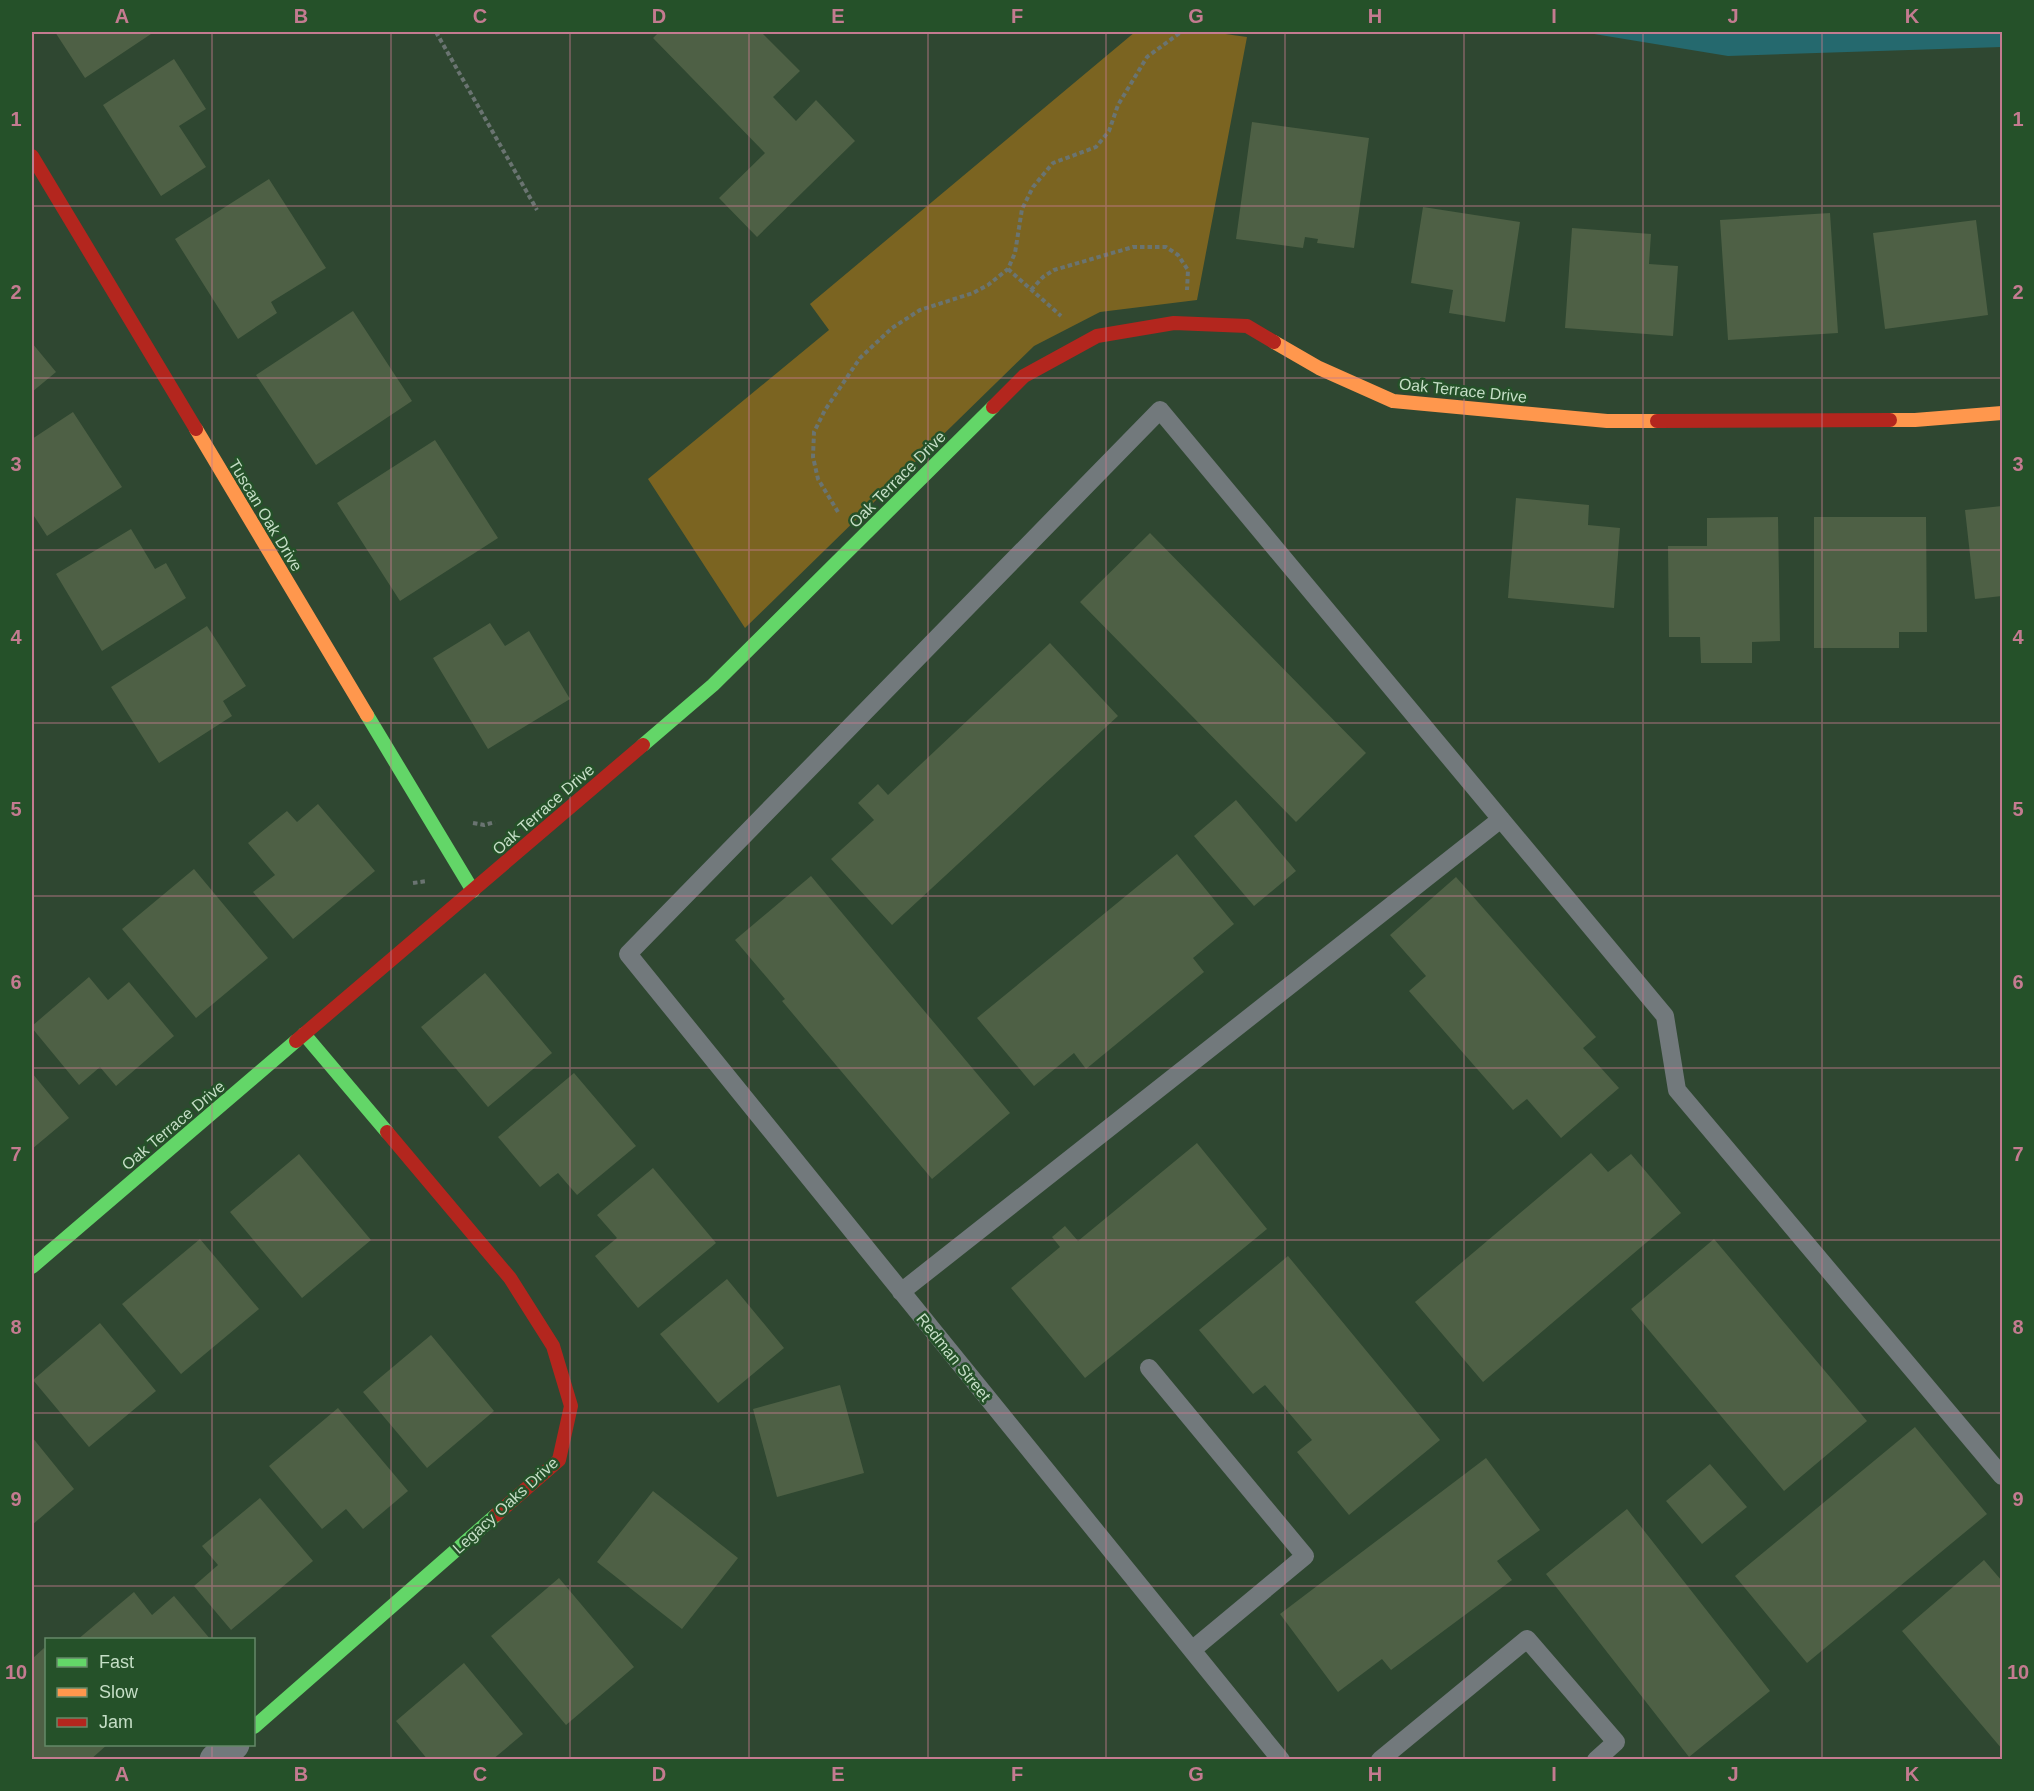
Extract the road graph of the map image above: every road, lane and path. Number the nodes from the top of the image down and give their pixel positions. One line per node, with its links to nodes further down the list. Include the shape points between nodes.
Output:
1 (436, 32): 4 (path)
2 (1181, 32): 5 (path, via 1147,57 1118,105 1109,131 1095,147 1053,163 1033,187 1022,209 1015,253)
3 (32, 156): 14 (street, Tuscan Oak Drive)
4 (537, 210)
5 (1008, 269): 6 (path); 10 (path, via 988,285 920,310 892,328 860,358 837,392 814,432 813,457 818,479)
6 (1031, 290): 7 (path, via 1054,270 1133,247 1166,247 1178,255 1188,270); 8 (path)
7 (1183, 324): 8 (street, Oak Terrace Drive, via 1097,336); 9 (street, Oak Terrace Drive, via 1247,326 1319,368 1393,401 1607,421 1915,420)
8 (1086, 342): 14 (street, Oak Terrace Drive, via 1024,376 713,685)
9 (2002, 413)
10 (842, 519)
11 (1501, 819): 17 (lane); 17 (lane, Redman Street, via 1160,410 628,954); 19 (lane, via 1665,1016 1677,1090)
12 (498, 820): 13 (path, via 493,824)
13 (474, 823)
14 (473, 891): 15 (street, Oak Terrace Drive)
15 (304, 1035): 16 (street, Oak Terrace Drive); 21 (street, Legacy Oaks Drive, via 510,1278 553,1346 571,1406 559,1460)
16 (32, 1267)
17 (901, 1292): 20 (lane, Redman Street)
18 (1149, 1368): 20 (lane, via 1305,1556)
19 (2002, 1476)
20 (1192, 1650): 24 (lane, Redman Street)
21 (255, 1726)
22 (231, 1746): 23 (street)
23 (216, 1760)
24 (1281, 1760)
25 (1380, 1760): 26 (lane, via 1527,1638 1616,1742)
26 (1596, 1760)

